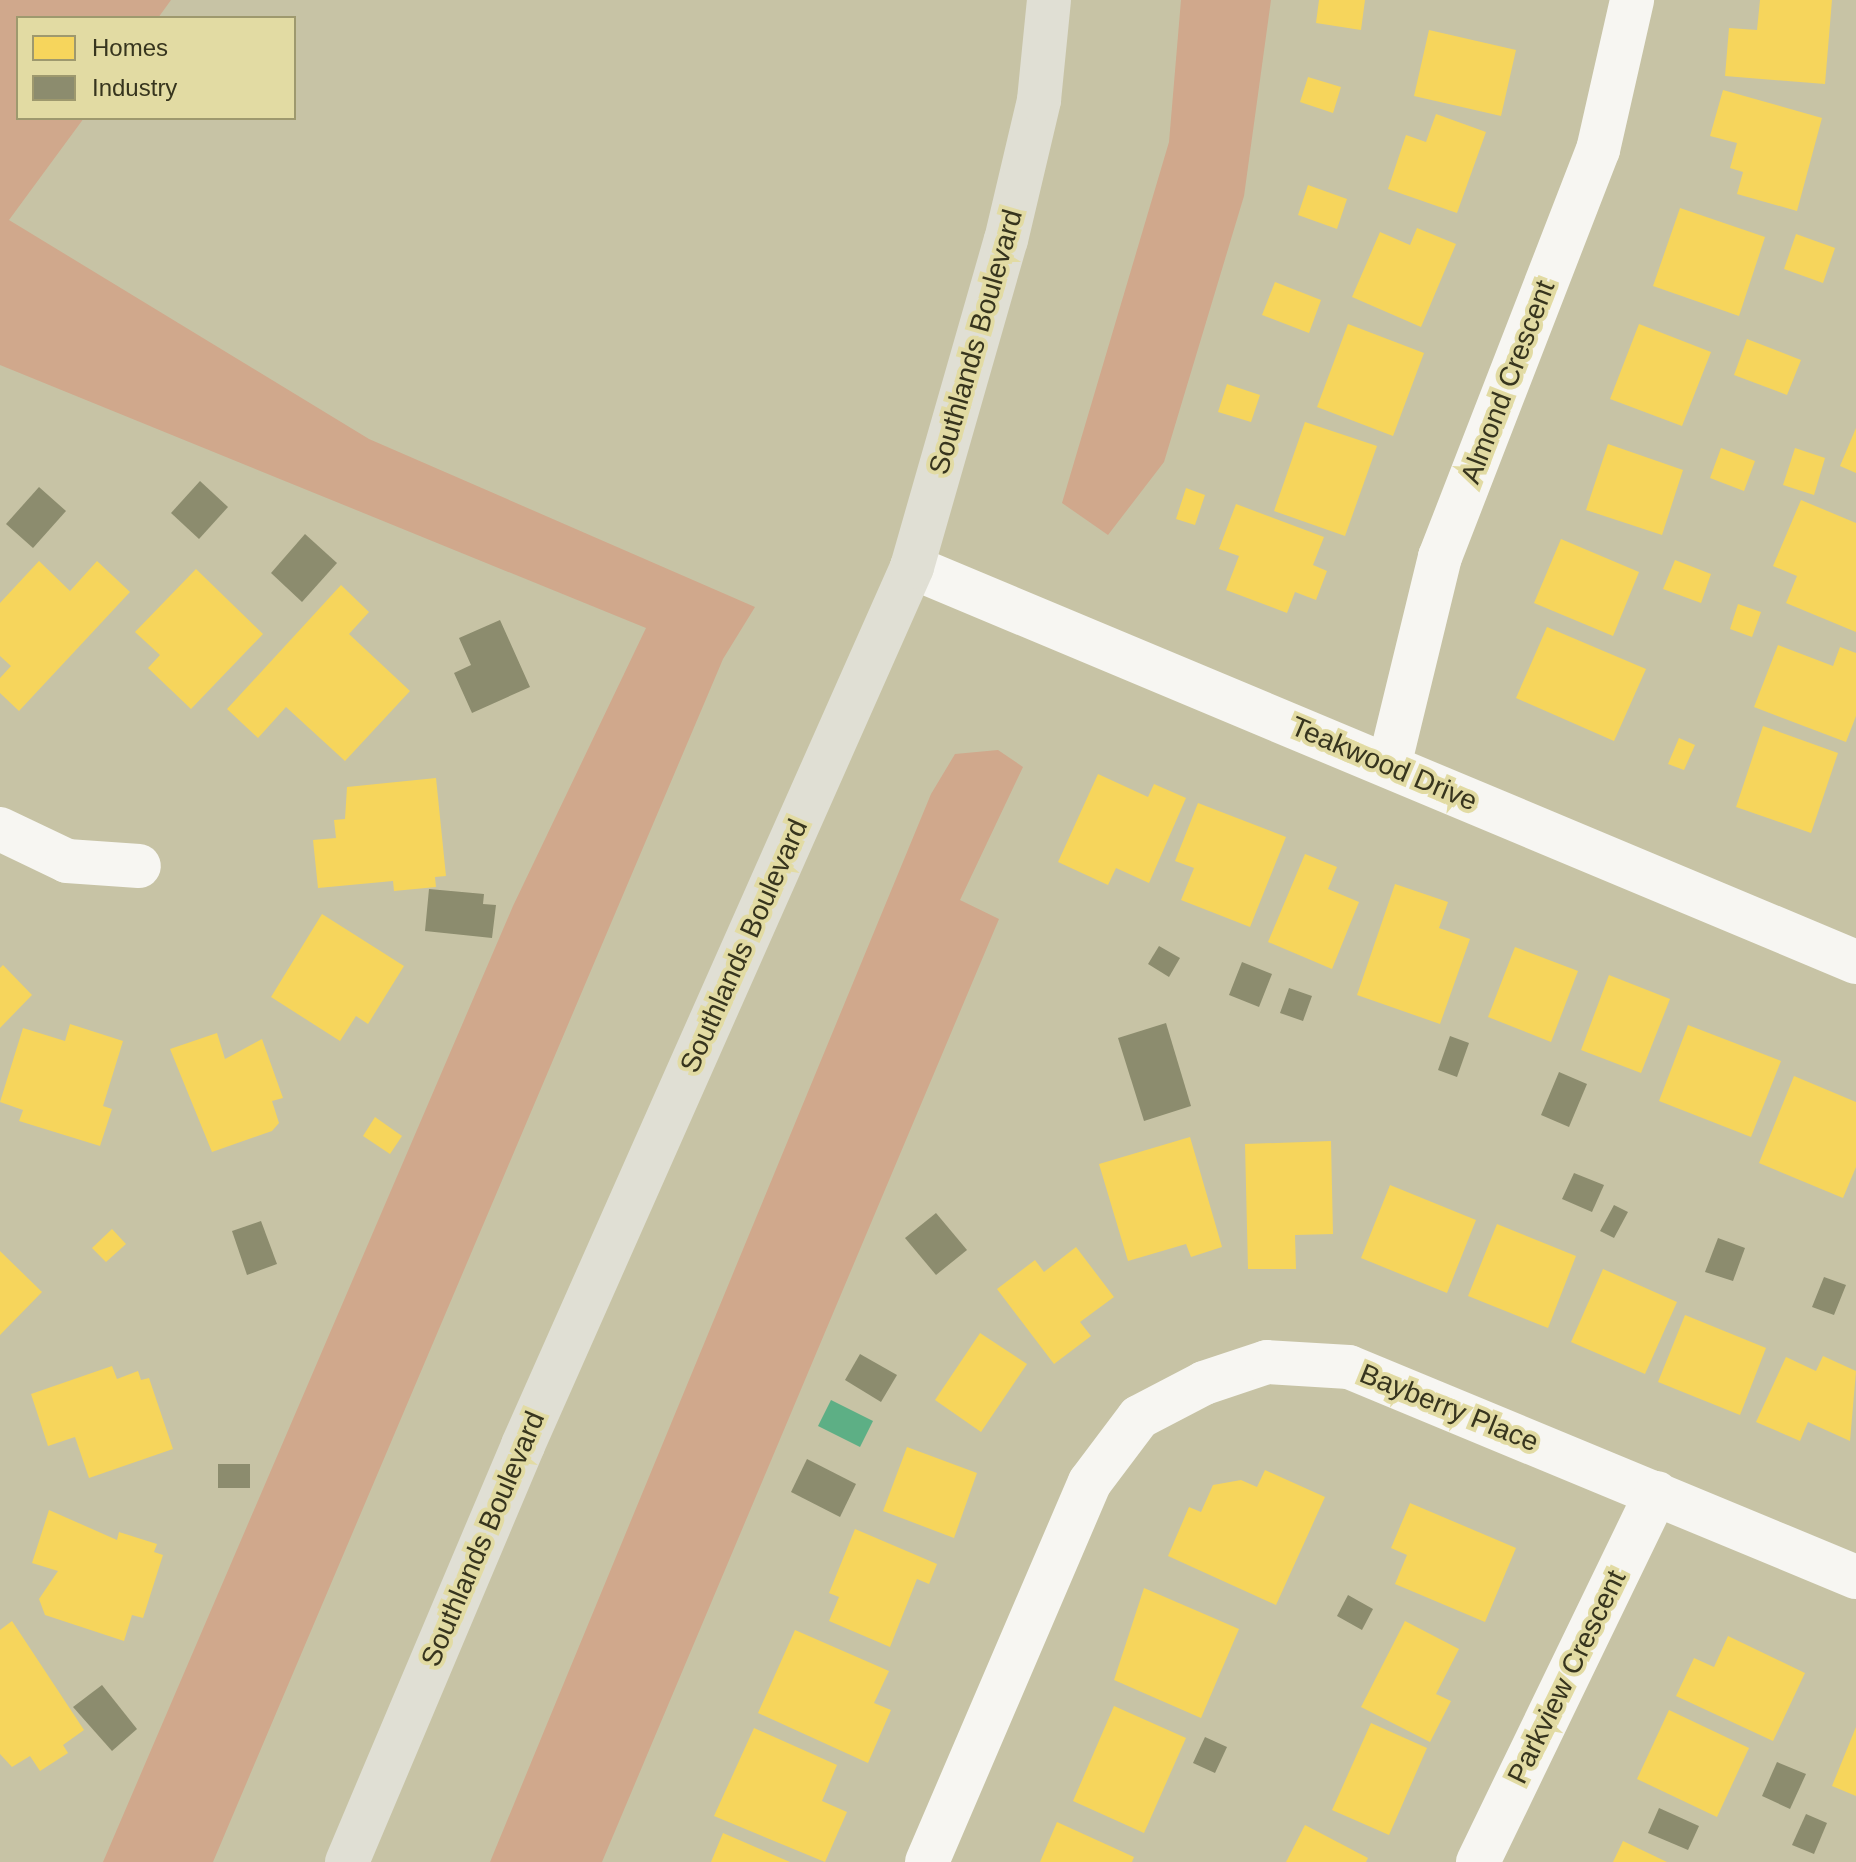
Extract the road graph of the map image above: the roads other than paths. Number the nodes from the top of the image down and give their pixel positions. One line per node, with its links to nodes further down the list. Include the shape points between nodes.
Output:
1 (1049, 0): 3 (main road, Southlands Boulevard, via 1039,100 1006,240)
2 (1632, 0): 4 (street, Almond Crescent, via 1598,150 1440,557)
3 (912, 567): 4 (street, Teakwood Drive); 10 (main road, Southlands Boulevard)
4 (1389, 766): 7 (street, Teakwood Drive)
5 (0, 829): 6 (street, via 67,861)
6 (139, 866)
7 (1856, 962)
8 (1656, 1493): 9 (street, Bayberry Place); 11 (street, Bayberry Place, via 1349,1367 1267,1362 1204,1383 1139,1417 1090,1482); 12 (street, Parkview Crescent)
9 (1856, 1577)
10 (347, 1862)
11 (927, 1862)
12 (1478, 1862)

